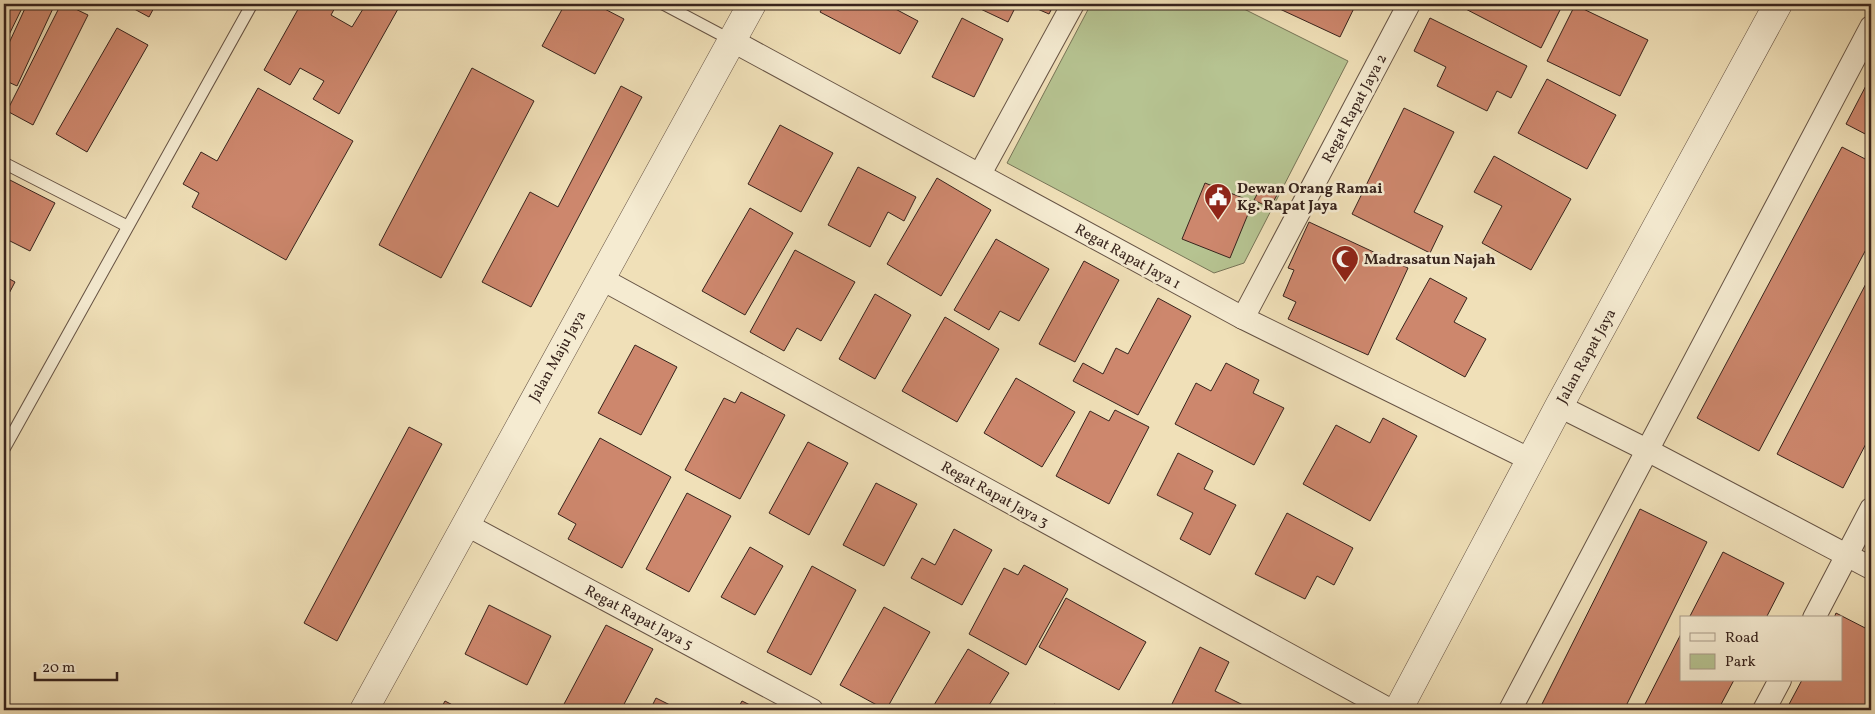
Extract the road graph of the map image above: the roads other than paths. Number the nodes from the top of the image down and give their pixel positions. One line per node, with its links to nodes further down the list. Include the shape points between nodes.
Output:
1 (252, 4): 11 (lane)
2 (663, 4): 8 (lane)
3 (752, 4): 8 (street, Jalan Maju Jaya)
4 (1073, 4): 10 (street)
5 (1409, 4): 13 (street, Regat Rapat Jaya 2)
6 (1778, 4): 14 (street, Jalan Rapat Jaya)
7 (1871, 27): 16 (street)
8 (731, 40): 10 (street, Regat Rapat Jaya 1); 12 (street, Jalan Maju Jaya)
9 (4, 164): 11 (lane)
10 (980, 174): 13 (street, Regat Rapat Jaya 1)
11 (127, 226): 15 (lane)
12 (600, 278): 19 (street, Jalan Maju Jaya); 26 (street, Regat Rapat Jaya 3)
13 (1243, 318): 17 (street, Regat Rapat Jaya 1)
14 (1559, 406): 16 (street); 17 (street, Jalan Rapat Jaya)
15 (4, 449)
16 (1647, 450): 20 (street); 28 (street)
17 (1531, 460): 27 (street, Jalan Rapat Jaya)
18 (1871, 509): 20 (street)
19 (465, 524): 24 (street, Jalan Maju Jaya); 25 (street, Regat Rapat Jaya 5)
20 (1847, 556): 21 (street); 22 (street)
21 (1871, 568)
22 (1815, 616)
23 (1779, 682): 29 (street)
24 (364, 710)
25 (812, 710)
26 (1390, 710)
27 (1398, 710)
28 (1510, 710)
29 (1764, 710)

